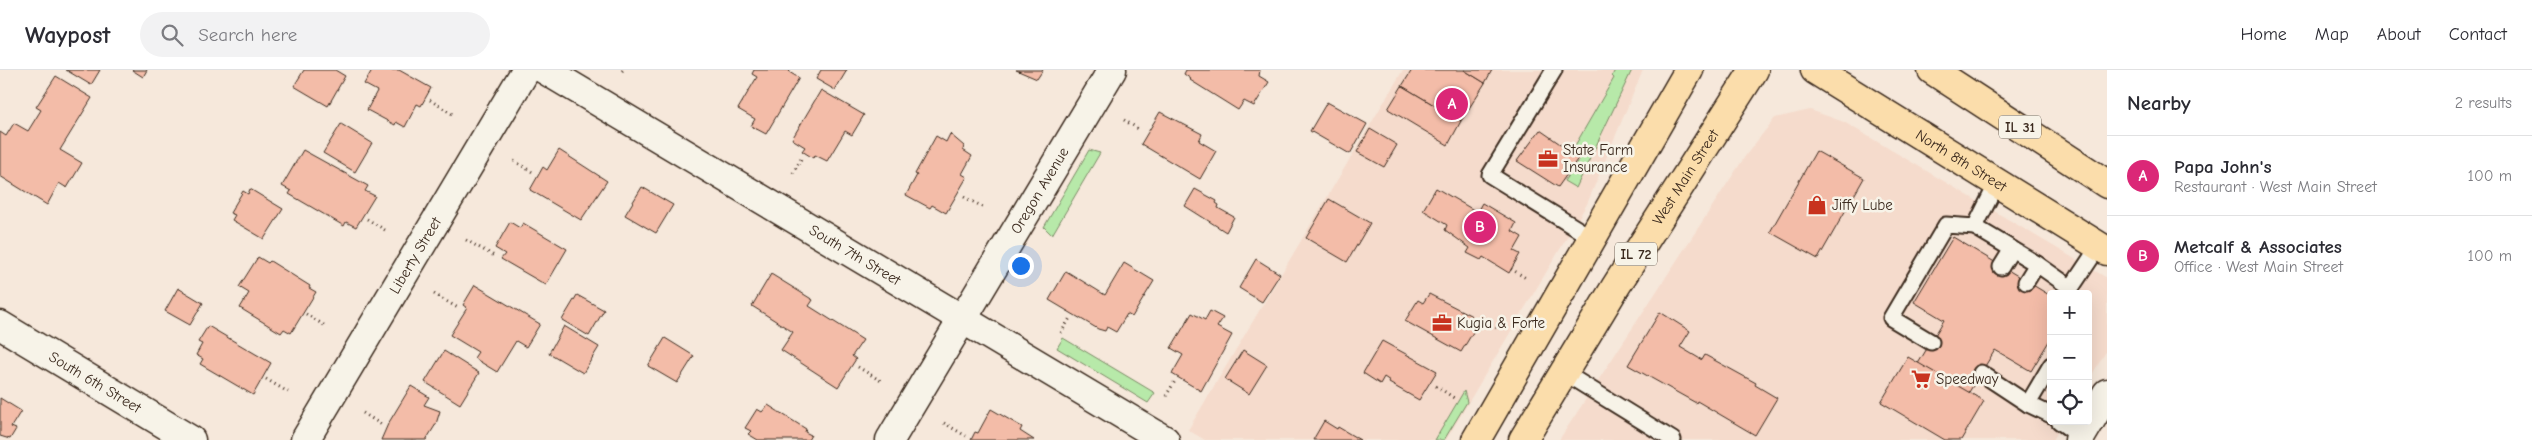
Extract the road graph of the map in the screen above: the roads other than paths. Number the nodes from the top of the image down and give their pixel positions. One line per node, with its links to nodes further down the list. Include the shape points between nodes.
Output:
1 (526, 70): 32 (street, Liberty Street)
2 (544, 70): 20 (street, South 7th Street)
3 (1112, 70): 20 (street, Oregon Avenue)
4 (1554, 70): 12 (lane, via 1490,175)
5 (1689, 70): 12 (main road, IL 72)
6 (1754, 70): 23 (main road, West Main Street / IL 72)
7 (1815, 70): 9 (main road, North 8th Street)
8 (1932, 70): 10 (main road, IL 31)
9 (1997, 183): 11 (lane); 13 (main road, North 8th Street)
10 (2107, 184)
11 (1975, 227): 14 (lane); 22 (lane, via 1946,225 1891,318)
12 (1592, 238): 35 (main road, IL 72)
13 (2103, 248): 19 (lane)
14 (2012, 249): 15 (lane); 16 (lane)
15 (2037, 264): 17 (lane); 18 (lane)
16 (2001, 267)
17 (2026, 282)
18 (2070, 290)
19 (2072, 290)
20 (962, 319): 33 (street, Oregon Avenue); 34 (street, South 7th Street)
21 (0, 325): 31 (street, South 6th Street)
22 (1931, 342)
23 (1563, 372): 36 (main road, West Main Street / IL 72); 37 (lane)
24 (2047, 372): 27 (lane)
25 (1981, 373): 27 (lane)
26 (2107, 393): 30 (street)
27 (2028, 404): 28 (lane)
28 (2047, 414)
29 (2064, 425): 30 (lane)
30 (2080, 439)
31 (192, 440)
32 (306, 440)
33 (890, 440)
34 (1165, 440)
35 (1476, 440)
36 (1523, 440)
37 (1672, 440)

